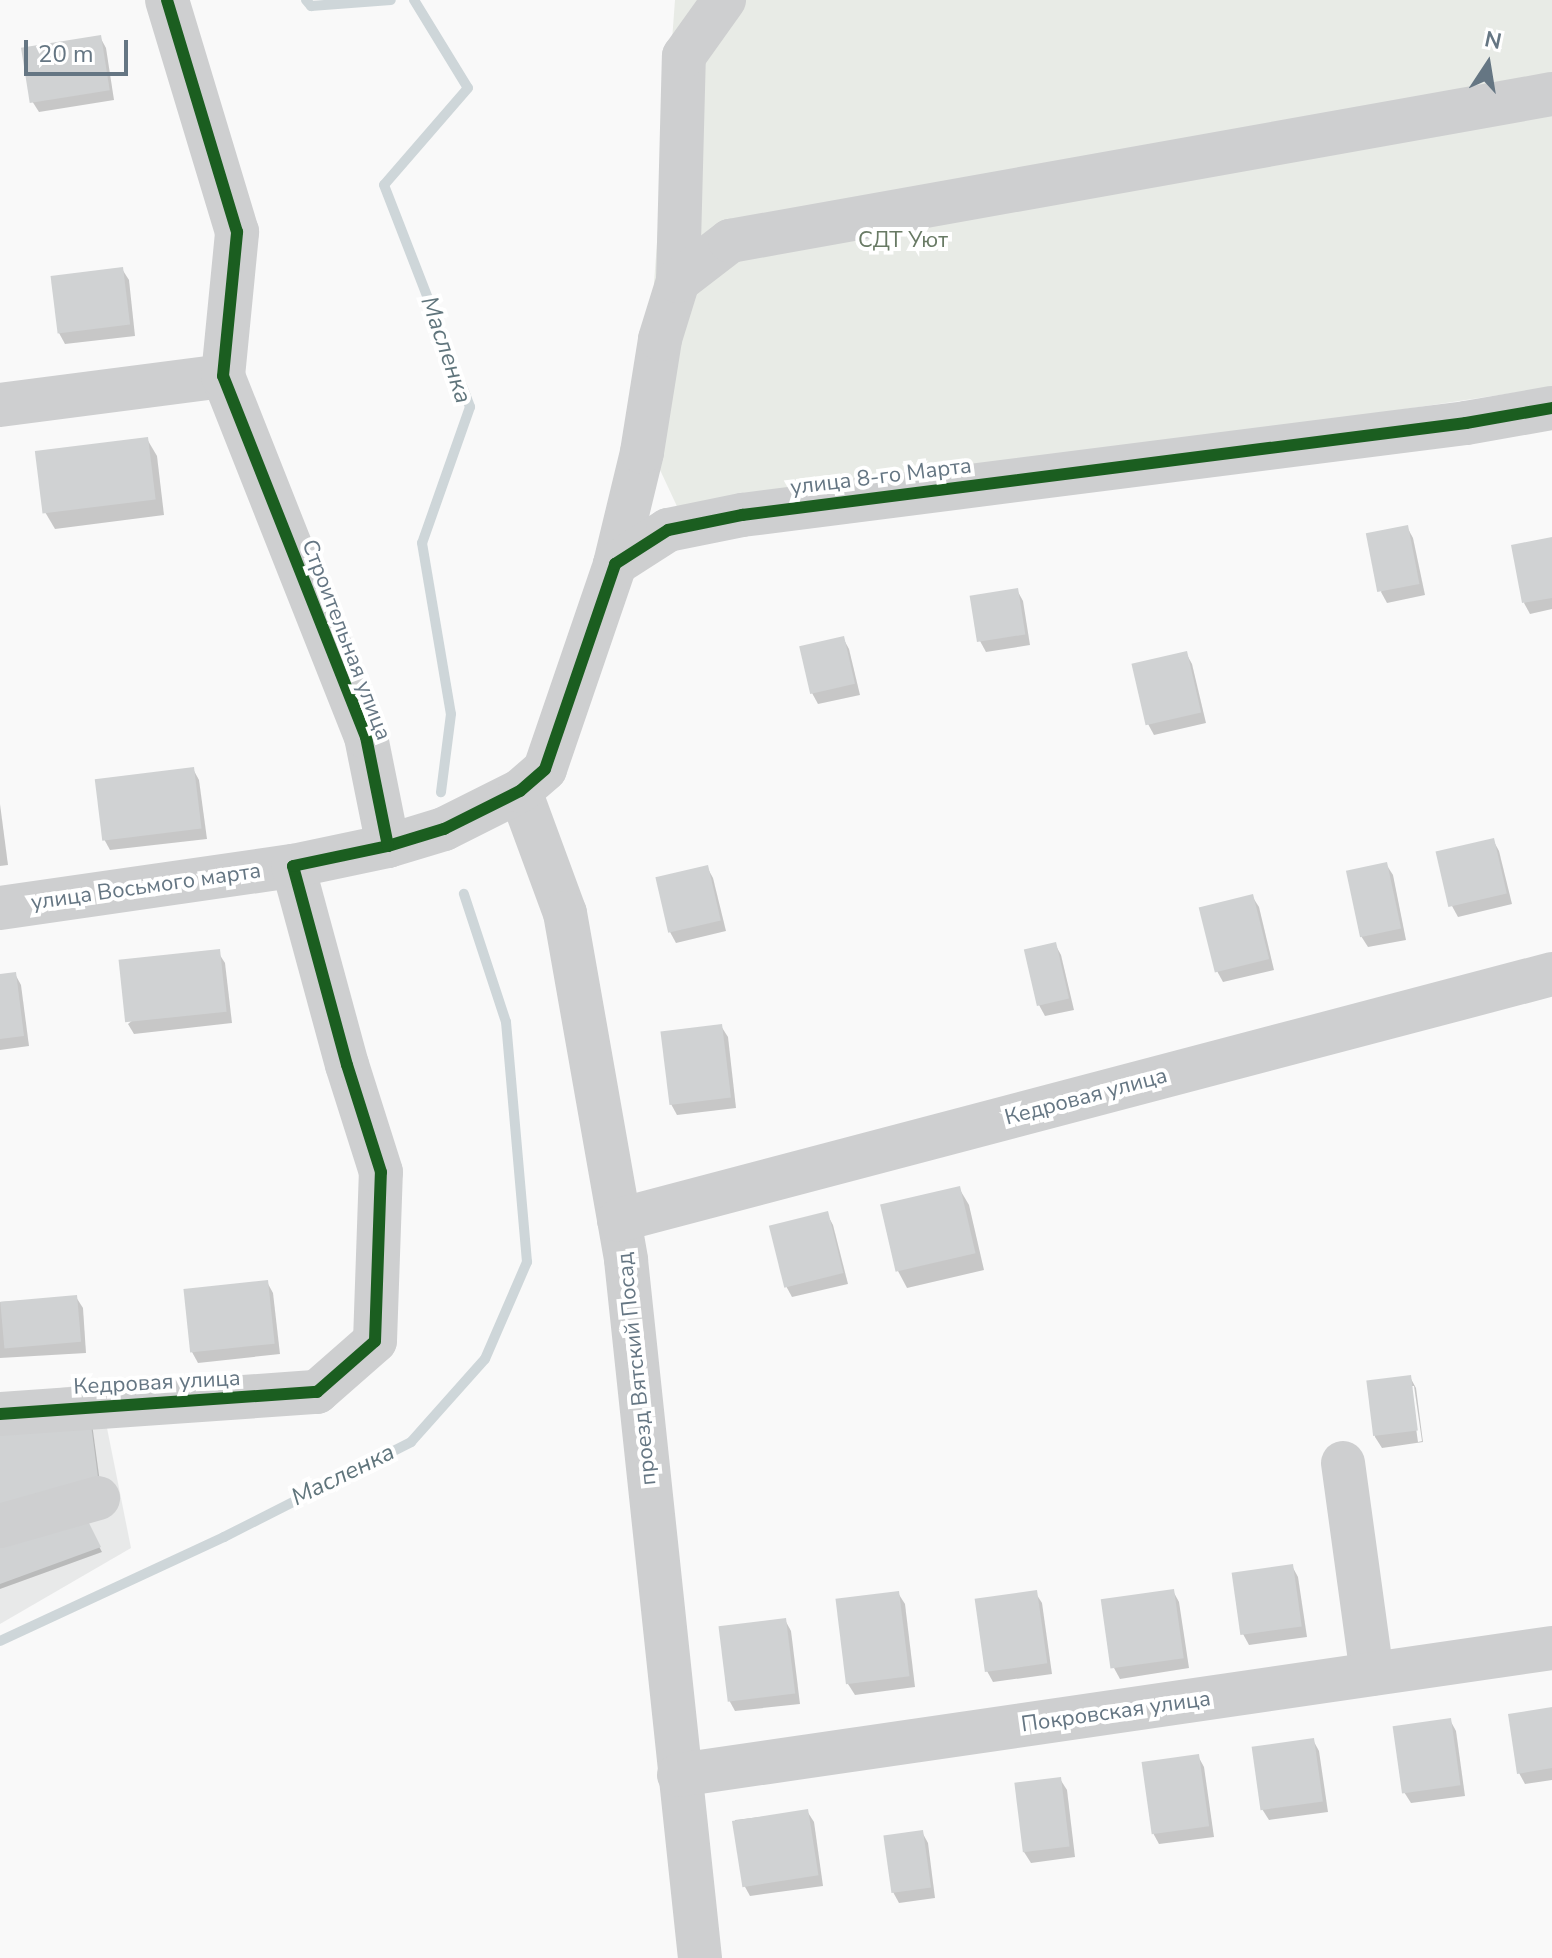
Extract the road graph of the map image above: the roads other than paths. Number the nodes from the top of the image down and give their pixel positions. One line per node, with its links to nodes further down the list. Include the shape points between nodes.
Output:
1 (167, 0): 5 (street, Строительная улица, via 237,232)
2 (724, 0): 4 (street, via 684,56)
3 (1552, 94): 4 (street, via 730,241)
4 (678, 281): 8 (street, via 660,339 642,452)
5 (223, 376): 6 (street); 10 (street, Строительная улица, via 366,737)
6 (0, 405)
7 (1552, 408): 8 (street, улица 8-го Марта, via 742,515 668,530)
8 (615, 564): 9 (street, via 545,769)
9 (520, 791): 10 (street, via 444,829); 14 (street, проезд Вятский Посад, via 565,913)
10 (388, 846): 11 (street)
11 (293, 866): 12 (street, улица Восьмого марта); 15 (street, Кедровая улица, via 381,1172 375,1341 317,1392)
12 (0, 908)
13 (1552, 974): 14 (street, Кедровая улица)
14 (619, 1220): 21 (street, проезд Вятский Посад)
15 (0, 1414)
16 (1343, 1463): 20 (street)
17 (98, 1498): 18 (street)
18 (0, 1526)
19 (1552, 1648): 20 (street, Покровская улица)
20 (1372, 1674): 21 (street, Покровская улица)
21 (679, 1775): 22 (street, проезд Вятский Посад)
22 (700, 1958)

